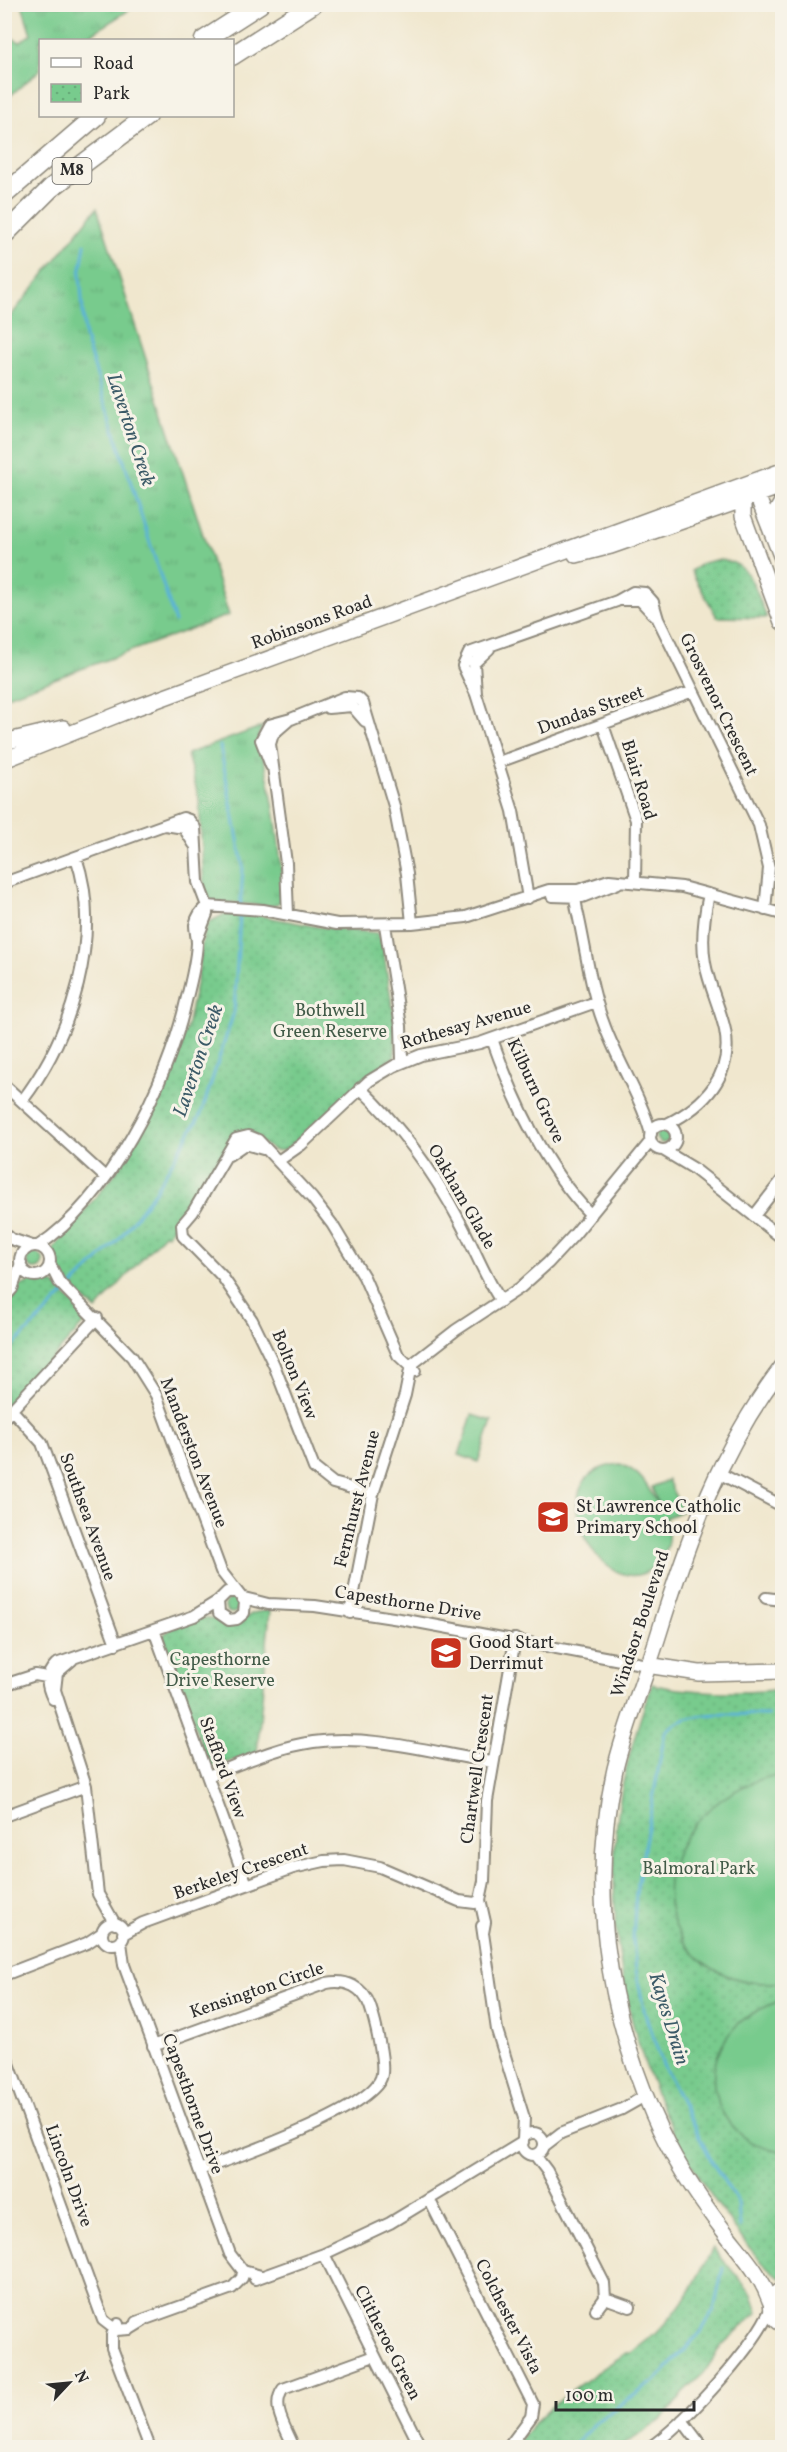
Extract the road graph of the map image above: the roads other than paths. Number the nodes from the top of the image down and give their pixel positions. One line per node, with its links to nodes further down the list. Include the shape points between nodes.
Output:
1 (260, 4): 3 (highway)
2 (313, 4): 4 (highway)
3 (206, 39)
4 (234, 55)
5 (95, 117): 7 (highway, M8)
6 (146, 117): 8 (highway, M8, via 51,188)
7 (4, 195)
8 (4, 235)
9 (783, 471): 10 (street, Robinsons Road)
10 (744, 485): 12 (street); 13 (street); 19 (street, Robinsons Road)
11 (783, 486): 12 (street, Robinsons Road)
12 (757, 495): 13 (street, Robinsons Road); 16 (street)
13 (742, 501): 15 (street, Robinsons Road); 17 (street)
14 (783, 502): 16 (street)
15 (703, 515): 17 (street, via 733,519); 19 (street, Robinsons Road, via 611,546)
16 (770, 523): 18 (street)
17 (750, 539): 20 (street)
18 (783, 558)
19 (506, 572): 22 (street, Robinsons Road)
20 (782, 614)
21 (693, 691): 23 (street, Dundas Street); 26 (street, Grosvenor Crescent, via 658,619 640,600 617,601 495,645 474,663 476,694); 34 (street, Grosvenor Crescent, via 763,836 769,876)
22 (132, 709): 24 (street, Robinsons Road); 25 (street, Robinsons Road)
23 (603, 725): 26 (street, Dundas Street); 28 (street, Blair Road, via 636,820)
24 (4, 742)
25 (4, 760)
26 (499, 762): 32 (street, Grosvenor Crescent, via 513,811)
27 (76, 857): 29 (street); 33 (street, via 161,825 186,824 196,849 196,893); 44 (street, via 87,906 78,979 54,1048)
28 (635, 882): 30 (street); 31 (street, via 604,880)
29 (4, 883)
30 (709, 894): 34 (street); 46 (street, via 703,931 705,961 725,1029 726,1052 713,1089)
31 (579, 895): 32 (street); 39 (street)
32 (528, 898): 37 (street, via 466,917)
33 (205, 910): 36 (street, via 263,910); 54 (street, via 195,925 197,940 171,1054 149,1105)
34 (765, 910): 35 (street)
35 (783, 914)
36 (288, 915): 37 (street, via 284,843 270,739 291,719 317,710 352,706 359,710 372,732 397,817); 38 (street, via 337,924)
37 (412, 923): 38 (street)
38 (385, 925): 41 (street)
39 (596, 1002): 40 (street, Rothesay Avenue); 45 (street, via 620,1064)
40 (492, 1039): 41 (street, Rothesay Avenue); 56 (street, Kilburn Grove, via 537,1140)
41 (407, 1060): 43 (street, Rothesay Avenue)
42 (4, 1085): 44 (street)
43 (360, 1088): 52 (street, Rothesay Avenue); 67 (street, Oakham Glade, via 434,1177)
44 (22, 1101): 54 (street)
45 (642, 1105): 47 (street); 48 (street)
46 (690, 1113): 47 (street); 49 (street)
47 (666, 1124): 48 (street, via 654,1128); 49 (street, via 674,1129)
48 (651, 1138): 50 (street); 51 (street)
49 (676, 1138): 50 (street, via 670,1148); 53 (street)
50 (662, 1150): 51 (street); 53 (street)
51 (637, 1160): 56 (street)
52 (281, 1164): 69 (street, via 319,1207 350,1251 402,1360); 73 (street, Bolton View, via 249,1140 237,1148 225,1160 193,1212 189,1230 195,1247 232,1289 257,1328 314,1468 333,1483)
53 (693, 1168): 57 (street)
54 (104, 1176): 58 (street)
55 (783, 1180): 57 (street)
56 (591, 1215): 67 (street, via 548,1263)
57 (754, 1216): 60 (street)
58 (56, 1234): 61 (street); 63 (street)
59 (8, 1236): 61 (street); 62 (street)
60 (783, 1238)
61 (35, 1246): 62 (street, via 25,1250); 63 (street, via 45,1250)
62 (21, 1260): 64 (street, via 25,1271); 66 (street)
63 (50, 1261): 64 (street); 65 (street, Manderston Avenue)
64 (36, 1275): 65 (street, Manderston Avenue); 66 (street)
65 (59, 1282): 68 (street, Manderston Avenue)
66 (8, 1293)
67 (501, 1301): 69 (street, via 456,1330)
68 (97, 1318): 71 (street); 75 (street, Manderston Avenue, via 132,1357 156,1395)
69 (415, 1366): 73 (street, Fernhurst Avenue)
70 (783, 1367): 72 (street, Windsor Boulevard, via 750,1412)
71 (8, 1414): 87 (street, Southsea Avenue, via 42,1443)
72 (717, 1472): 74 (street); 88 (street, Windsor Boulevard)
73 (373, 1494): 82 (street, Fernhurst Avenue)
74 (783, 1506)
75 (221, 1571): 76 (street, Manderston Avenue); 78 (street)
76 (240, 1595): 78 (street, via 226,1592); 80 (street, Capesthorne Drive); 81 (street, via 246,1606)
77 (766, 1598): 79 (street)
78 (218, 1599): 83 (street); 84 (street)
79 (783, 1600)
80 (268, 1604): 81 (street, Capesthorne Drive); 82 (street, Capesthorne Drive, via 315,1606)
81 (244, 1613): 84 (street, via 233,1620)
82 (350, 1613): 86 (street, Capesthorne Drive)
83 (194, 1616): 84 (street); 85 (street)
84 (221, 1616)
85 (154, 1630): 87 (street); 93 (street, Stafford View)
86 (514, 1639): 88 (street, Capesthorne Drive); 92 (street, Chartwell Crescent)
87 (116, 1644): 90 (street, via 72,1660)
88 (647, 1665): 89 (street, via 718,1674); 102 (street, Windsor Boulevard, via 615,1770 605,1843 613,1983)
89 (783, 1671)
90 (50, 1678): 91 (street, via 25,1679); 94 (street, Capesthorne Drive)
91 (4, 1686)
92 (492, 1762): 93 (street, via 374,1742 339,1740 289,1747); 97 (street, Chartwell Crescent)
93 (208, 1776): 96 (street, Stafford View)
94 (86, 1786): 95 (street); 98 (street, Capesthorne Drive, via 97,1887)
95 (4, 1816)
96 (247, 1885): 97 (street, Berkeley Crescent, via 307,1864 344,1860 380,1867 452,1896); 98 (street, Berkeley Crescent)
97 (477, 1900): 103 (street, Chartwell Crescent, via 485,1922 483,1933 497,2030)
98 (113, 1934): 99 (street, Berkeley Crescent); 100 (street, Capesthorne Drive)
99 (7, 1973)
100 (153, 2046): 109 (street, Capesthorne Drive); 109 (street, Kensington Circle, via 338,1981 355,1986 371,2009 383,2072 375,2088 298,2133)
101 (4, 2050): 120 (street, Lincoln Drive, via 101,2313)
102 (647, 2100): 105 (street); 113 (street, Windsor Boulevard, via 698,2196)
103 (524, 2118): 104 (street, Chartwell Crescent); 106 (street, Chartwell Crescent)
104 (536, 2133): 105 (street); 106 (street); 107 (street, Chartwell Crescent, via 543,2140)
105 (561, 2133): 107 (street)
106 (523, 2141): 107 (street); 108 (street)
107 (537, 2150): 108 (street); 115 (street, via 603,2283)
108 (505, 2155): 110 (street)
109 (199, 2170): 112 (street, Capesthorne Drive)
110 (429, 2199): 111 (street, via 390,2223); 127 (street, Colchester Vista, via 533,2404 531,2417)
111 (324, 2254): 112 (street, via 261,2276); 122 (street, Clitheroe Green)
112 (240, 2274): 120 (street, via 225,2291)
113 (760, 2275): 114 (street, Windsor Boulevard); 116 (street, Windsor Boulevard)
114 (783, 2288): 116 (street)
115 (605, 2298): 117 (street); 118 (street)
116 (771, 2306): 119 (street, Windsor Boulevard, via 774,2318); 121 (street)
117 (630, 2307)
118 (597, 2310)
119 (782, 2324): 121 (street)
120 (117, 2329): 124 (street, via 118,2360)
121 (758, 2334): 123 (street)
122 (374, 2356): 125 (street, via 306,2382 285,2399 286,2426); 126 (street, Clitheroe Green)
123 (682, 2421): 128 (street); 129 (street)
124 (150, 2448)
125 (294, 2448)
126 (421, 2448)
127 (508, 2448)
128 (650, 2448)
129 (703, 2448)

